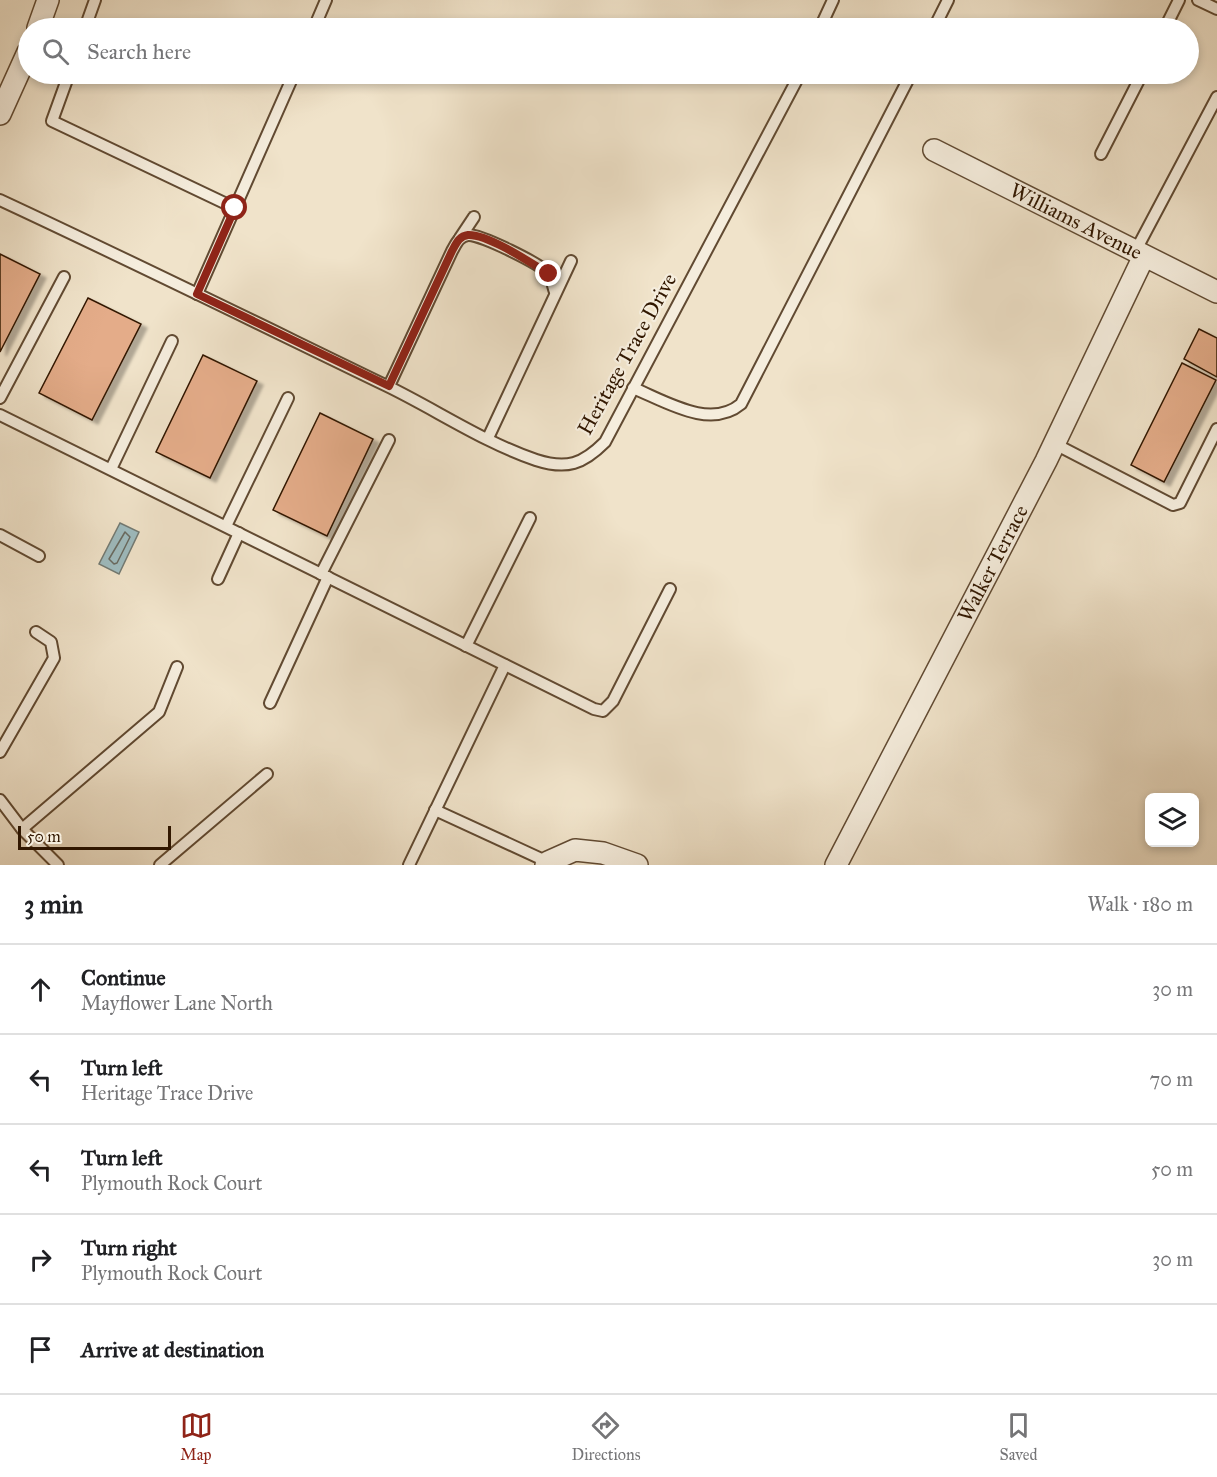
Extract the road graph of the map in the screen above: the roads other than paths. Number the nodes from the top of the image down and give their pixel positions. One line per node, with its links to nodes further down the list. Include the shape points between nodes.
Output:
1 (48, 0): 9 (street)
2 (95, 0): 10 (lane)
3 (326, 0): 11 (lane)
4 (833, 0): 12 (lane)
5 (948, 0): 13 (lane)
6 (1179, 0): 14 (lane)
7 (1198, 0): 8 (lane)
8 (1217, 9)
9 (42, 18)
10 (89, 18)
11 (318, 18)
12 (825, 18)
13 (939, 18)
14 (1170, 18)
15 (18, 74): 22 (street)
16 (65, 84): 26 (lane, via 52,121)
17 (290, 84): 26 (lane)
18 (795, 84): 37 (lane, Heritage Trace Drive)
19 (906, 84): 37 (lane, via 741,404 733,411 713,416)
20 (1137, 84): 24 (lane)
21 (1217, 97): 29 (lane)
22 (0, 114)
23 (934, 150): 29 (street, Williams Avenue)
24 (1101, 154)
25 (0, 200): 34 (lane, Heritage Trace Drive)
26 (235, 208): 34 (lane)
27 (474, 218): 28 (lane)
28 (460, 238): 32 (lane, via 469,235 524,259 549,274); 36 (lane)
29 (1139, 254): 33 (street, Williams Avenue); 44 (street, Walker Terrace)
30 (571, 261): 32 (lane)
31 (64, 277): 38 (lane)
32 (555, 292): 42 (lane)
33 (1217, 292)
34 (197, 294): 36 (lane, Heritage Trace Drive)
35 (172, 341): 45 (lane)
36 (389, 386): 42 (lane, Heritage Trace Drive)
37 (633, 388): 42 (lane, Heritage Trace Drive, via 605,442 589,458 576,463 537,460)
38 (0, 398)
39 (288, 398): 47 (lane)
40 (0, 414): 45 (lane)
41 (1217, 429): 44 (lane, via 1180,503 1173,505)
42 (488, 438)
43 (389, 440): 51 (lane)
44 (1055, 444): 69 (street, Walker Terrace)
45 (111, 469): 47 (lane)
46 (530, 519): 55 (lane)
47 (226, 526): 48 (lane)
48 (239, 533): 51 (lane); 52 (lane)
49 (0, 535): 50 (lane)
50 (39, 556)
51 (325, 575): 55 (lane); 58 (lane)
52 (218, 579)
53 (670, 589): 56 (lane, via 613,701 603,711)
54 (36, 632): 59 (lane, via 51,642 54,658)
55 (466, 646): 56 (lane)
56 (505, 665): 62 (lane)
57 (177, 667): 63 (lane, via 159,712)
58 (270, 704)
59 (0, 752)
60 (267, 774): 66 (lane)
61 (0, 800): 63 (lane)
62 (435, 810): 64 (lane); 67 (lane)
63 (22, 829): 65 (lane)
64 (547, 863): 68 (street, via 574,850 603,853)
65 (58, 865)
66 (160, 865)
67 (409, 865)
68 (637, 865)
69 (836, 865)

